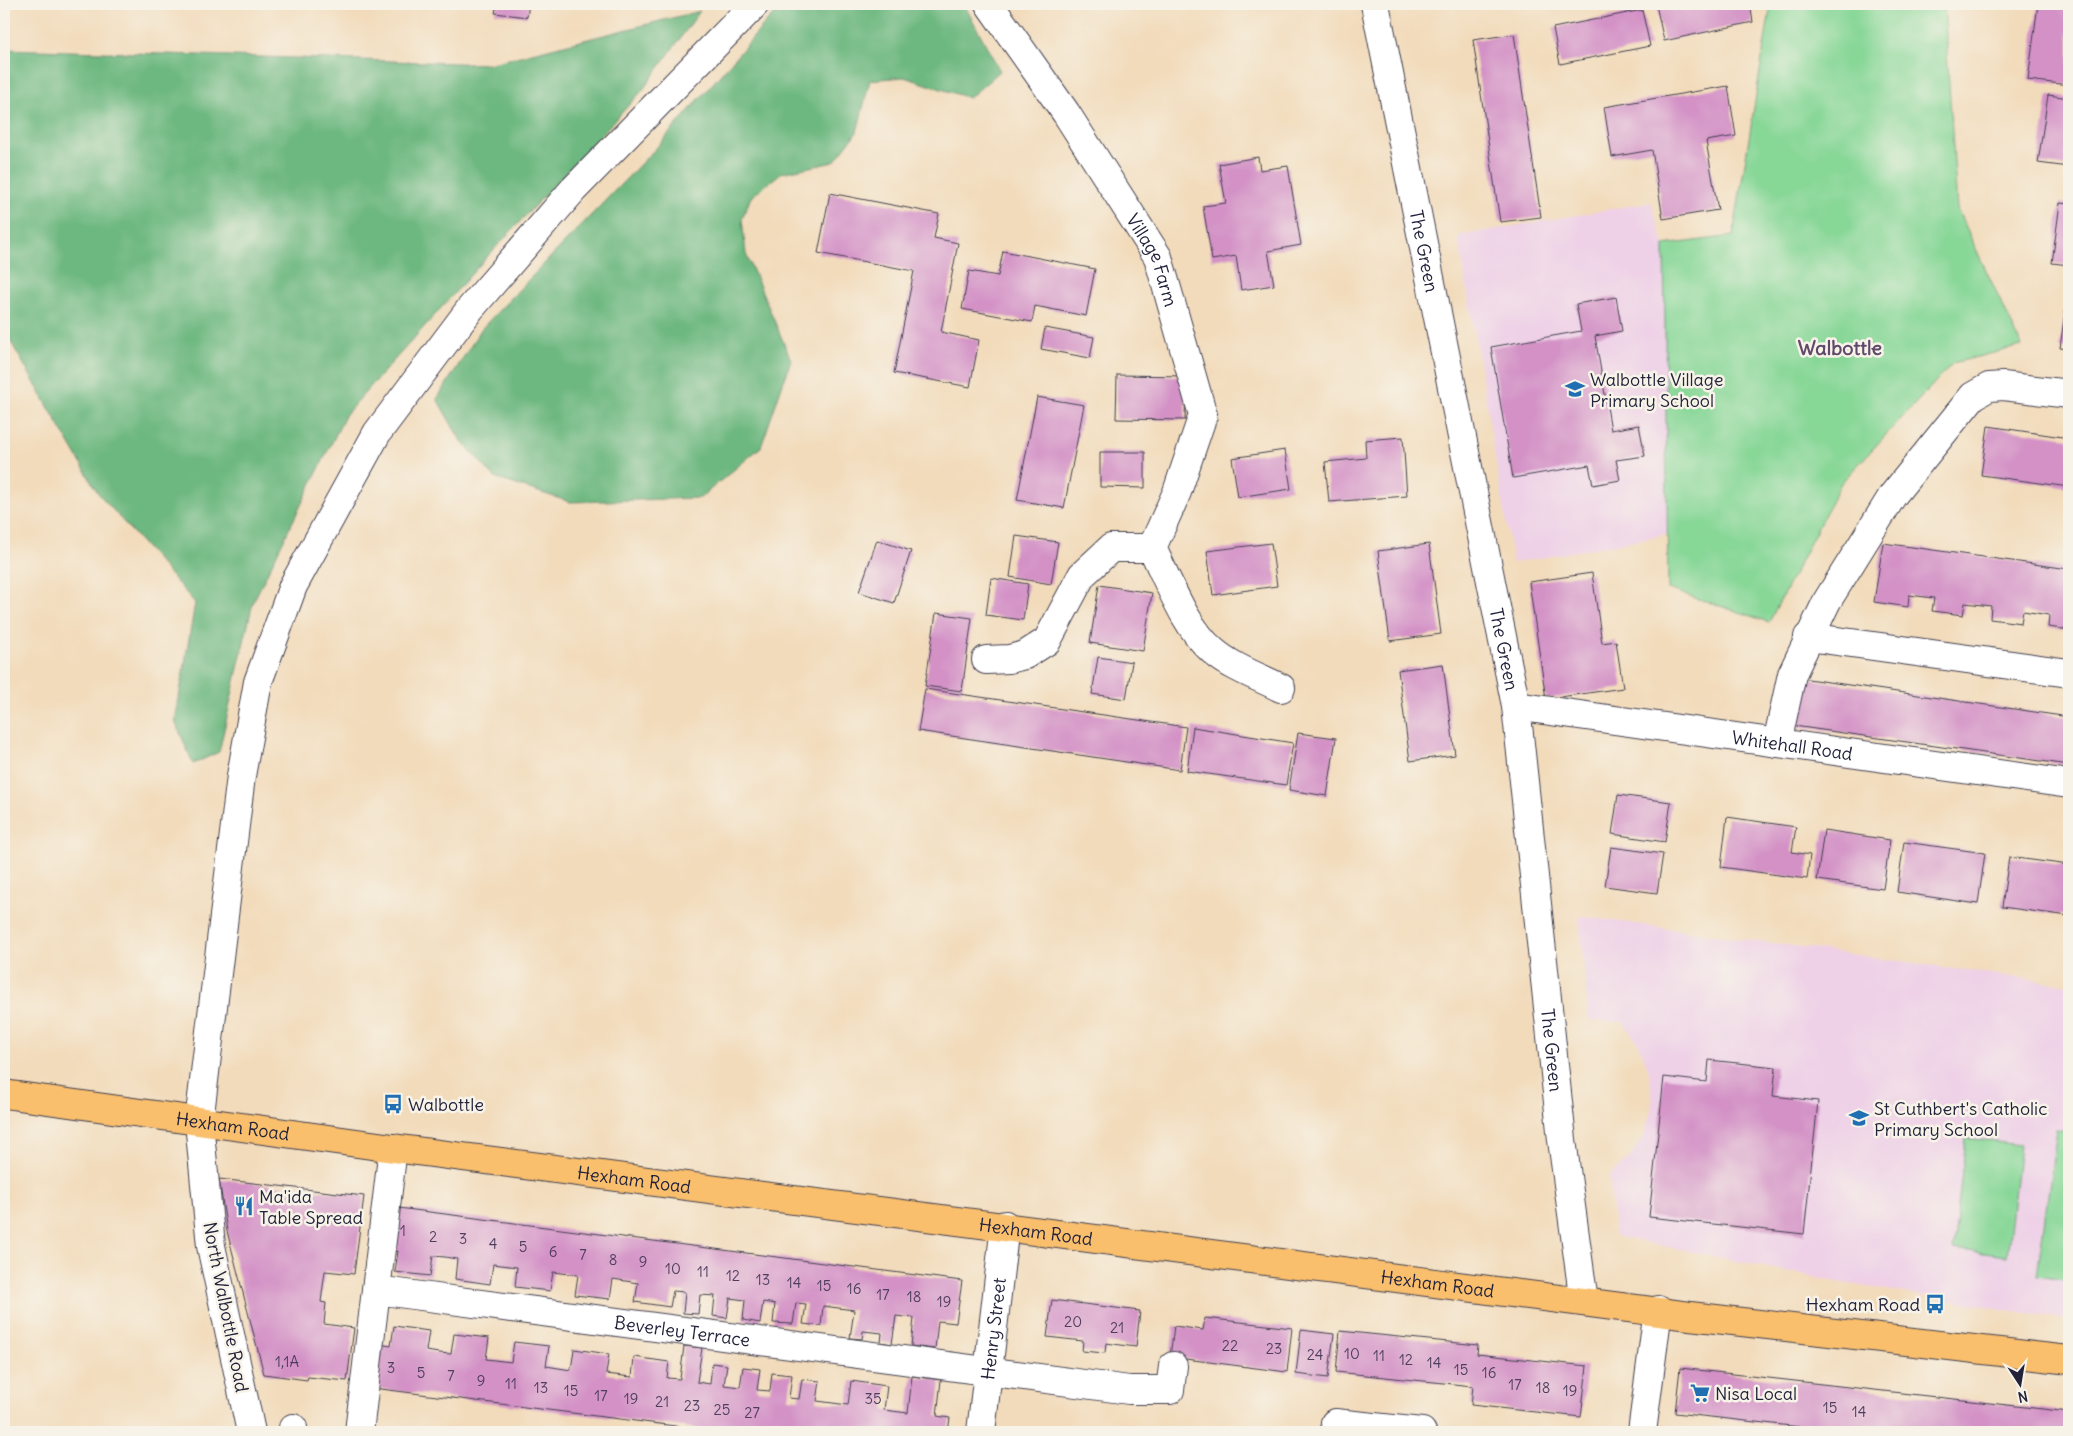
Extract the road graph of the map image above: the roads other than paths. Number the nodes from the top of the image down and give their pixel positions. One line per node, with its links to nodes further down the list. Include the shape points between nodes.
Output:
1 (755, 4): 14 (street, North Walbottle Road, via 573,190 470,309 377,432 293,586 258,682 242,766)
2 (989, 4): 5 (street, Village Farm, via 1066,113 1158,257 1203,415 1177,492)
3 (1375, 4): 10 (street, The Green)
4 (2069, 394): 6 (street, via 2003,386 1989,387 1973,396 1893,495 1827,600)
5 (1152, 548): 7 (street, via 1111,548 1082,575 1047,641 1025,655); 9 (street, via 1183,612 1213,651)
6 (1808, 637): 8 (street); 11 (street, via 1792,674)
7 (986, 660)
8 (2069, 673)
9 (1281, 688)
10 (1516, 706): 11 (street, Whitehall Road); 18 (street, The Green, via 1562,1140)
11 (1777, 743): 12 (street, Whitehall Road)
12 (2069, 784)
13 (4, 1094): 14 (main road, Hexham Road)
14 (199, 1122): 15 (main road, Hexham Road); 25 (street, North Walbottle Road, via 211,1246)
15 (393, 1148): 16 (main road, Hexham Road); 17 (street)
16 (1006, 1226): 18 (main road, Hexham Road); 22 (street, Henry Street)
17 (376, 1290): 22 (street, Beverley Terrace); 26 (street)
18 (1584, 1302): 19 (main road, Hexham Road)
19 (1658, 1310): 20 (main road, Hexham Road); 29 (street)
20 (2069, 1360)
21 (1173, 1366): 22 (street, Beverley Terrace, via 1170,1390 1129,1390)
22 (988, 1370): 27 (street, Henry Street)
23 (1334, 1423): 24 (street)
24 (1383, 1431): 28 (street)
25 (251, 1432)
26 (359, 1432)
27 (981, 1432)
28 (1422, 1432)
29 (1642, 1432)

